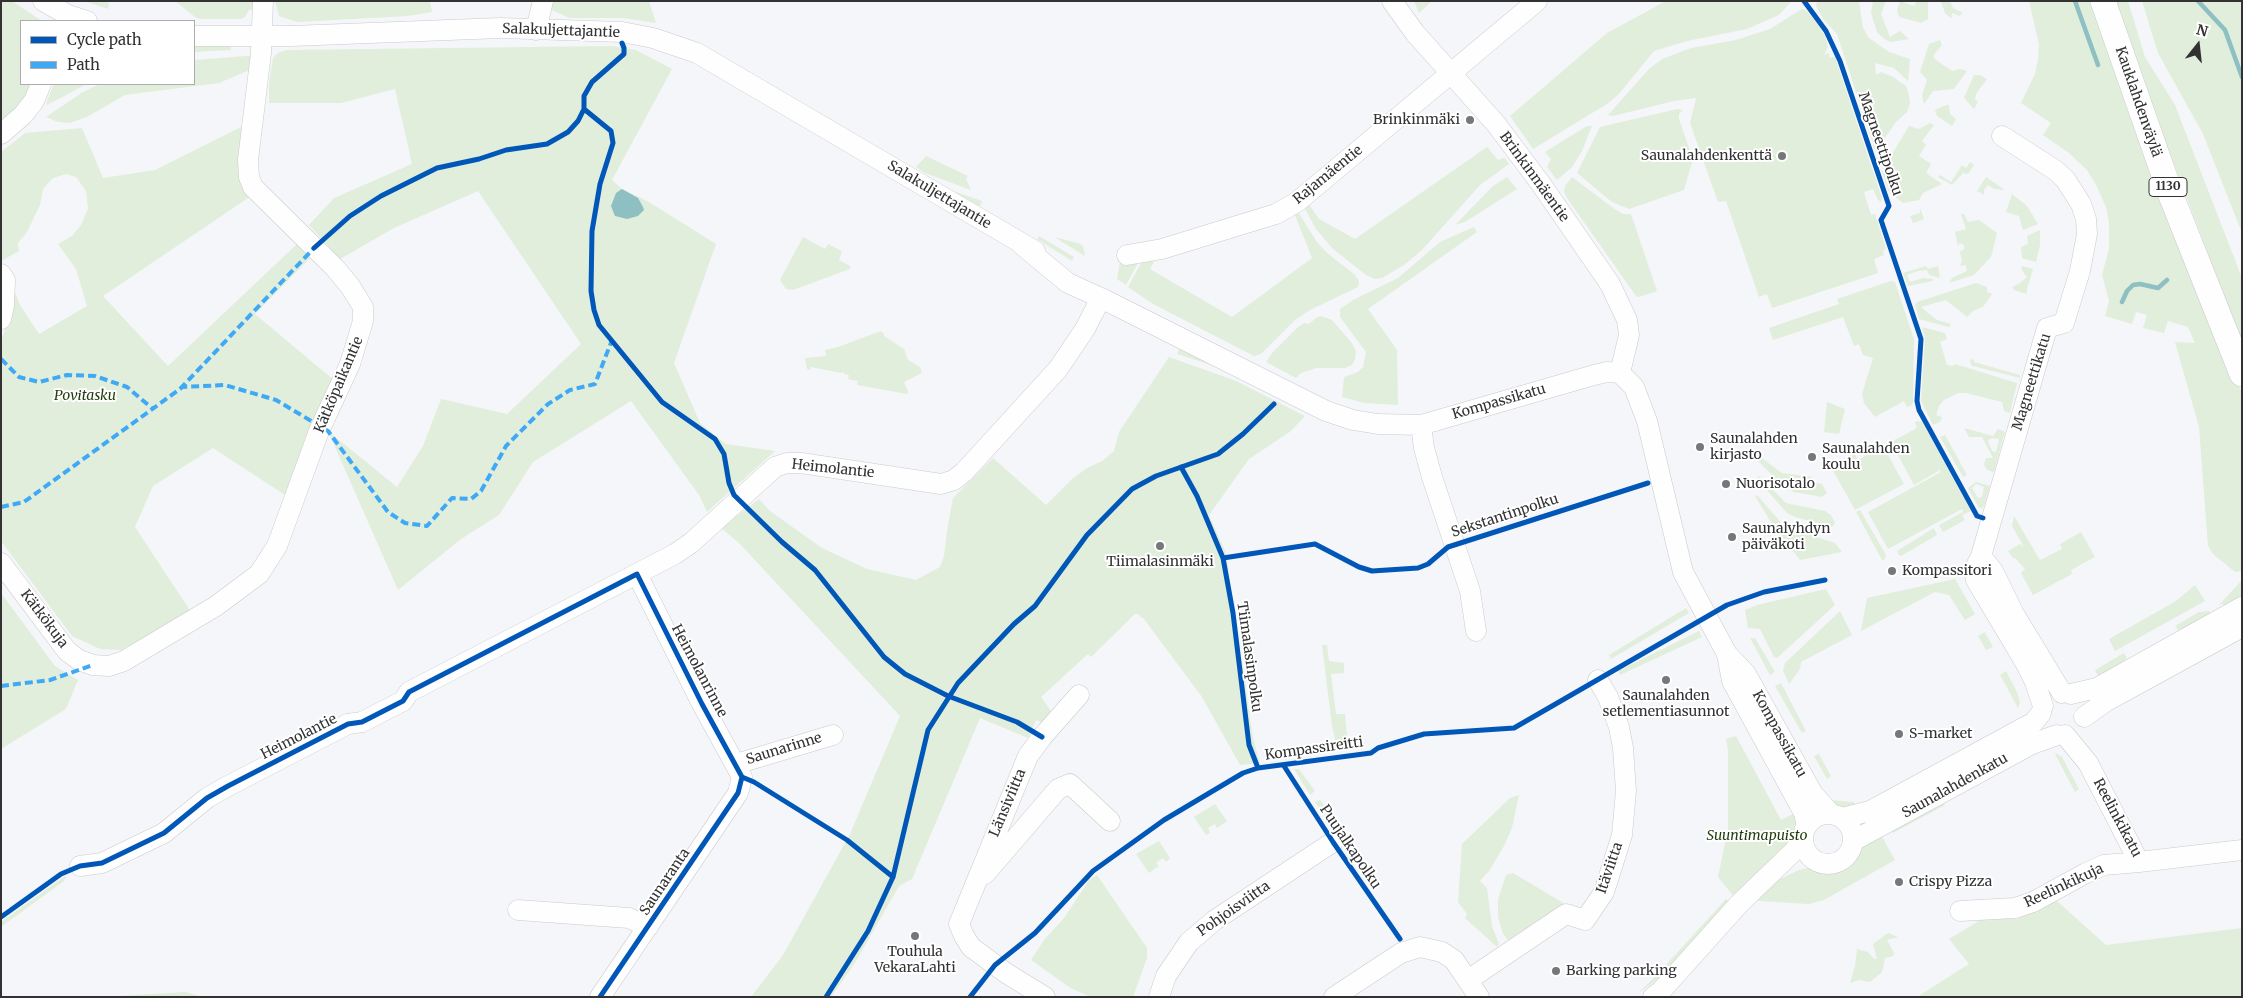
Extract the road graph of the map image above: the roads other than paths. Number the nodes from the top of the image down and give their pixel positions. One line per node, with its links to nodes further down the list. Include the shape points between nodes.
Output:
1 (43, 1): 7 (street)
2 (263, 1): 10 (street, Kätköpaikantie)
3 (544, 1): 8 (street)
4 (1392, 1): 11 (street, Brinkinmäentie)
5 (1537, 1): 11 (street, Rajamäentie)
6 (2103, 1): 19 (main road, Kauklahdenväylä / 1130, via 2172,198)
7 (74, 19)
8 (536, 30): 10 (street, Salakuljettajantie, via 501,28); 17 (street, Salakuljettajantie, via 622,32 696,53 1022,245 1068,283)
9 (195, 36): 10 (street, Salakuljettajantie)
10 (262, 37): 29 (street, Kätköpaikantie, via 249,176 253,187 350,286 363,307 360,336 277,546 259,574 216,606 124,661 109,666)
11 (1451, 74): 15 (street, Rajamäentie, via 1297,202 1276,214 1162,249); 20 (street, Brinkinmäentie, via 1496,124 1610,284 1628,320 1629,334)
12 (41, 85): 13 (street, via 24,115)
13 (1, 134)
14 (2002, 136): 22 (street, Magneettikatu, via 2065,179 2081,204 2087,234 2064,323 2046,328)
15 (1127, 256)
16 (1, 274): 18 (street, via 5,280)
17 (1101, 298): 21 (street, Kompassikatu, via 1326,411 1378,424); 24 (street, Heimolantie, via 1058,370 954,480 941,484 787,463 775,467 691,544)
18 (1, 319)
19 (2241, 371)
20 (1620, 373): 21 (street, Kompassikatu, via 1594,375); 28 (street, Kompassikatu, via 1634,387 1647,421 1683,572)
21 (1421, 426): 27 (street, via 1430,470 1470,591)
22 (1981, 556): 31 (street); 33 (street, Magneettikatu, via 1974,570 1976,580 2026,664 2035,682)
23 (1, 563): 29 (street, Kätkökuja, via 67,651)
24 (637, 574): 36 (street, Heimolanrinne); 45 (street, Heimolantie, via 409,692 395,705 362,722 348,724 228,786 207,798 164,833 102,864)
25 (2242, 607): 31 (street, via 2097,688)
26 (2242, 627): 34 (street, Saunalahdenkatu, via 2105,702)
27 (1476, 631)
28 (1728, 654): 37 (street, Kompassikatu, via 1746,674 1813,794); 39 (street, Kompassikatu, via 1732,681 1804,813)
29 (93, 665)
30 (1598, 680): 51 (street, Itäviitta, via 1619,727 1626,791 1622,835 1604,892 1585,920 1566,914)
31 (2066, 694): 33 (street, via 2047,700); 34 (street, via 2079,701)
32 (1078, 695): 47 (street, Länsiviitta, via 1028,756)
33 (2042, 710): 34 (street, via 2046,726); 37 (street, Saunalahdenkatu, via 2034,722 1870,811)
34 (2072, 728): 40 (street, Saunalahdenkatu, via 2032,744); 44 (street, Reelinkikatu)
35 (833, 735): 36 (street, Saunarinne)
36 (739, 770): 50 (street, Saunaranta, via 738,793)
37 (1836, 816): 39 (street, via 1820,815); 40 (street, via 1852,830)
38 (1110, 821): 47 (street, via 1070,784 1058,789)
39 (1805, 832): 43 (street, via 1805,849); 46 (street, via 1794,851)
40 (1853, 841): 43 (street, via 1849,853 1840,861)
41 (1333, 842): 54 (street, Pohjoisviitta, via 1215,920 1189,942 1166,976)
42 (2242, 850): 44 (street, Reelinkikatu)
43 (1816, 862): 46 (street, via 1795,865)
44 (2139, 862): 49 (street, Reelinkikuja, via 2104,865 2016,908)
45 (80, 866)
46 (1767, 878): 57 (street)
47 (974, 886): 53 (street, Länsiviitta, via 959,924 971,947)
48 (518, 910): 50 (street, via 628,918)
49 (1960, 912)
50 (648, 927): 52 (street, Saunaranta)
51 (1468, 980): 55 (street, via 1454,960 1442,952 1420,947 1401,954); 56 (street)
52 (600, 997)
53 (1045, 997)
54 (1158, 997)
55 (1334, 997)
56 (1480, 997)
57 (1653, 997)

